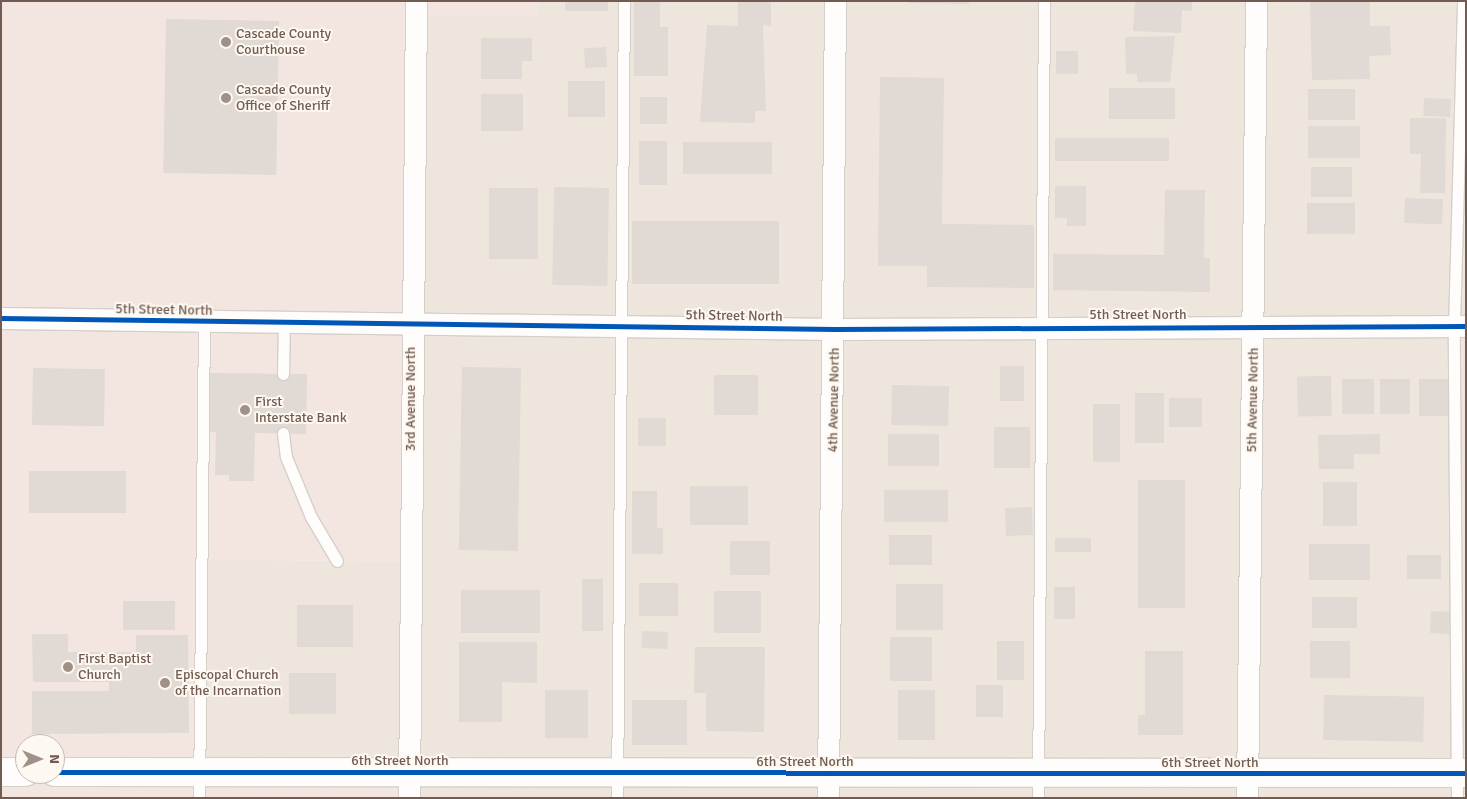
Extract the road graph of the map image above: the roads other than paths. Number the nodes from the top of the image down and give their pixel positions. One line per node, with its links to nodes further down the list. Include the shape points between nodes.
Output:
1 (416, 1): 11 (street, 3rd Avenue North)
2 (624, 1): 10 (lane)
3 (835, 1): 15 (street, 4th Avenue North)
4 (1044, 1): 14 (lane)
5 (1256, 1): 12 (street, 5th Avenue North)
6 (1463, 1): 13 (lane)
7 (1, 318): 8 (street, 5th Street North)
8 (204, 322): 9 (street, 5th Street North); 23 (lane)
9 (284, 323): 11 (street, 5th Street North); 16 (lane)
10 (624, 325): 11 (street, 5th Street North); 15 (street, 5th Street North); 25 (lane)
11 (412, 326): 24 (street, 3rd Avenue North)
12 (1254, 326): 13 (street, 5th Street North); 14 (street, 5th Street North); 28 (street, 5th Avenue North)
13 (1460, 326): 22 (lane)
14 (1041, 327): 15 (street, 5th Street North); 27 (lane)
15 (835, 328): 26 (street, 4th Avenue North)
16 (283, 374)
17 (283, 434): 18 (lane, via 286,457 311,517)
18 (337, 561)
19 (1, 772): 20 (street)
20 (15, 772)
21 (65, 773): 23 (street, 6th Street North)
22 (1460, 781): 28 (street, 6th Street North)
23 (199, 785): 24 (street, 6th Street North)
24 (409, 785): 25 (street, 6th Street North)
25 (617, 786): 26 (street, 6th Street North)
26 (828, 786): 27 (street, 6th Street North)
27 (1039, 786): 28 (street, 6th Street North)
28 (1247, 786)

